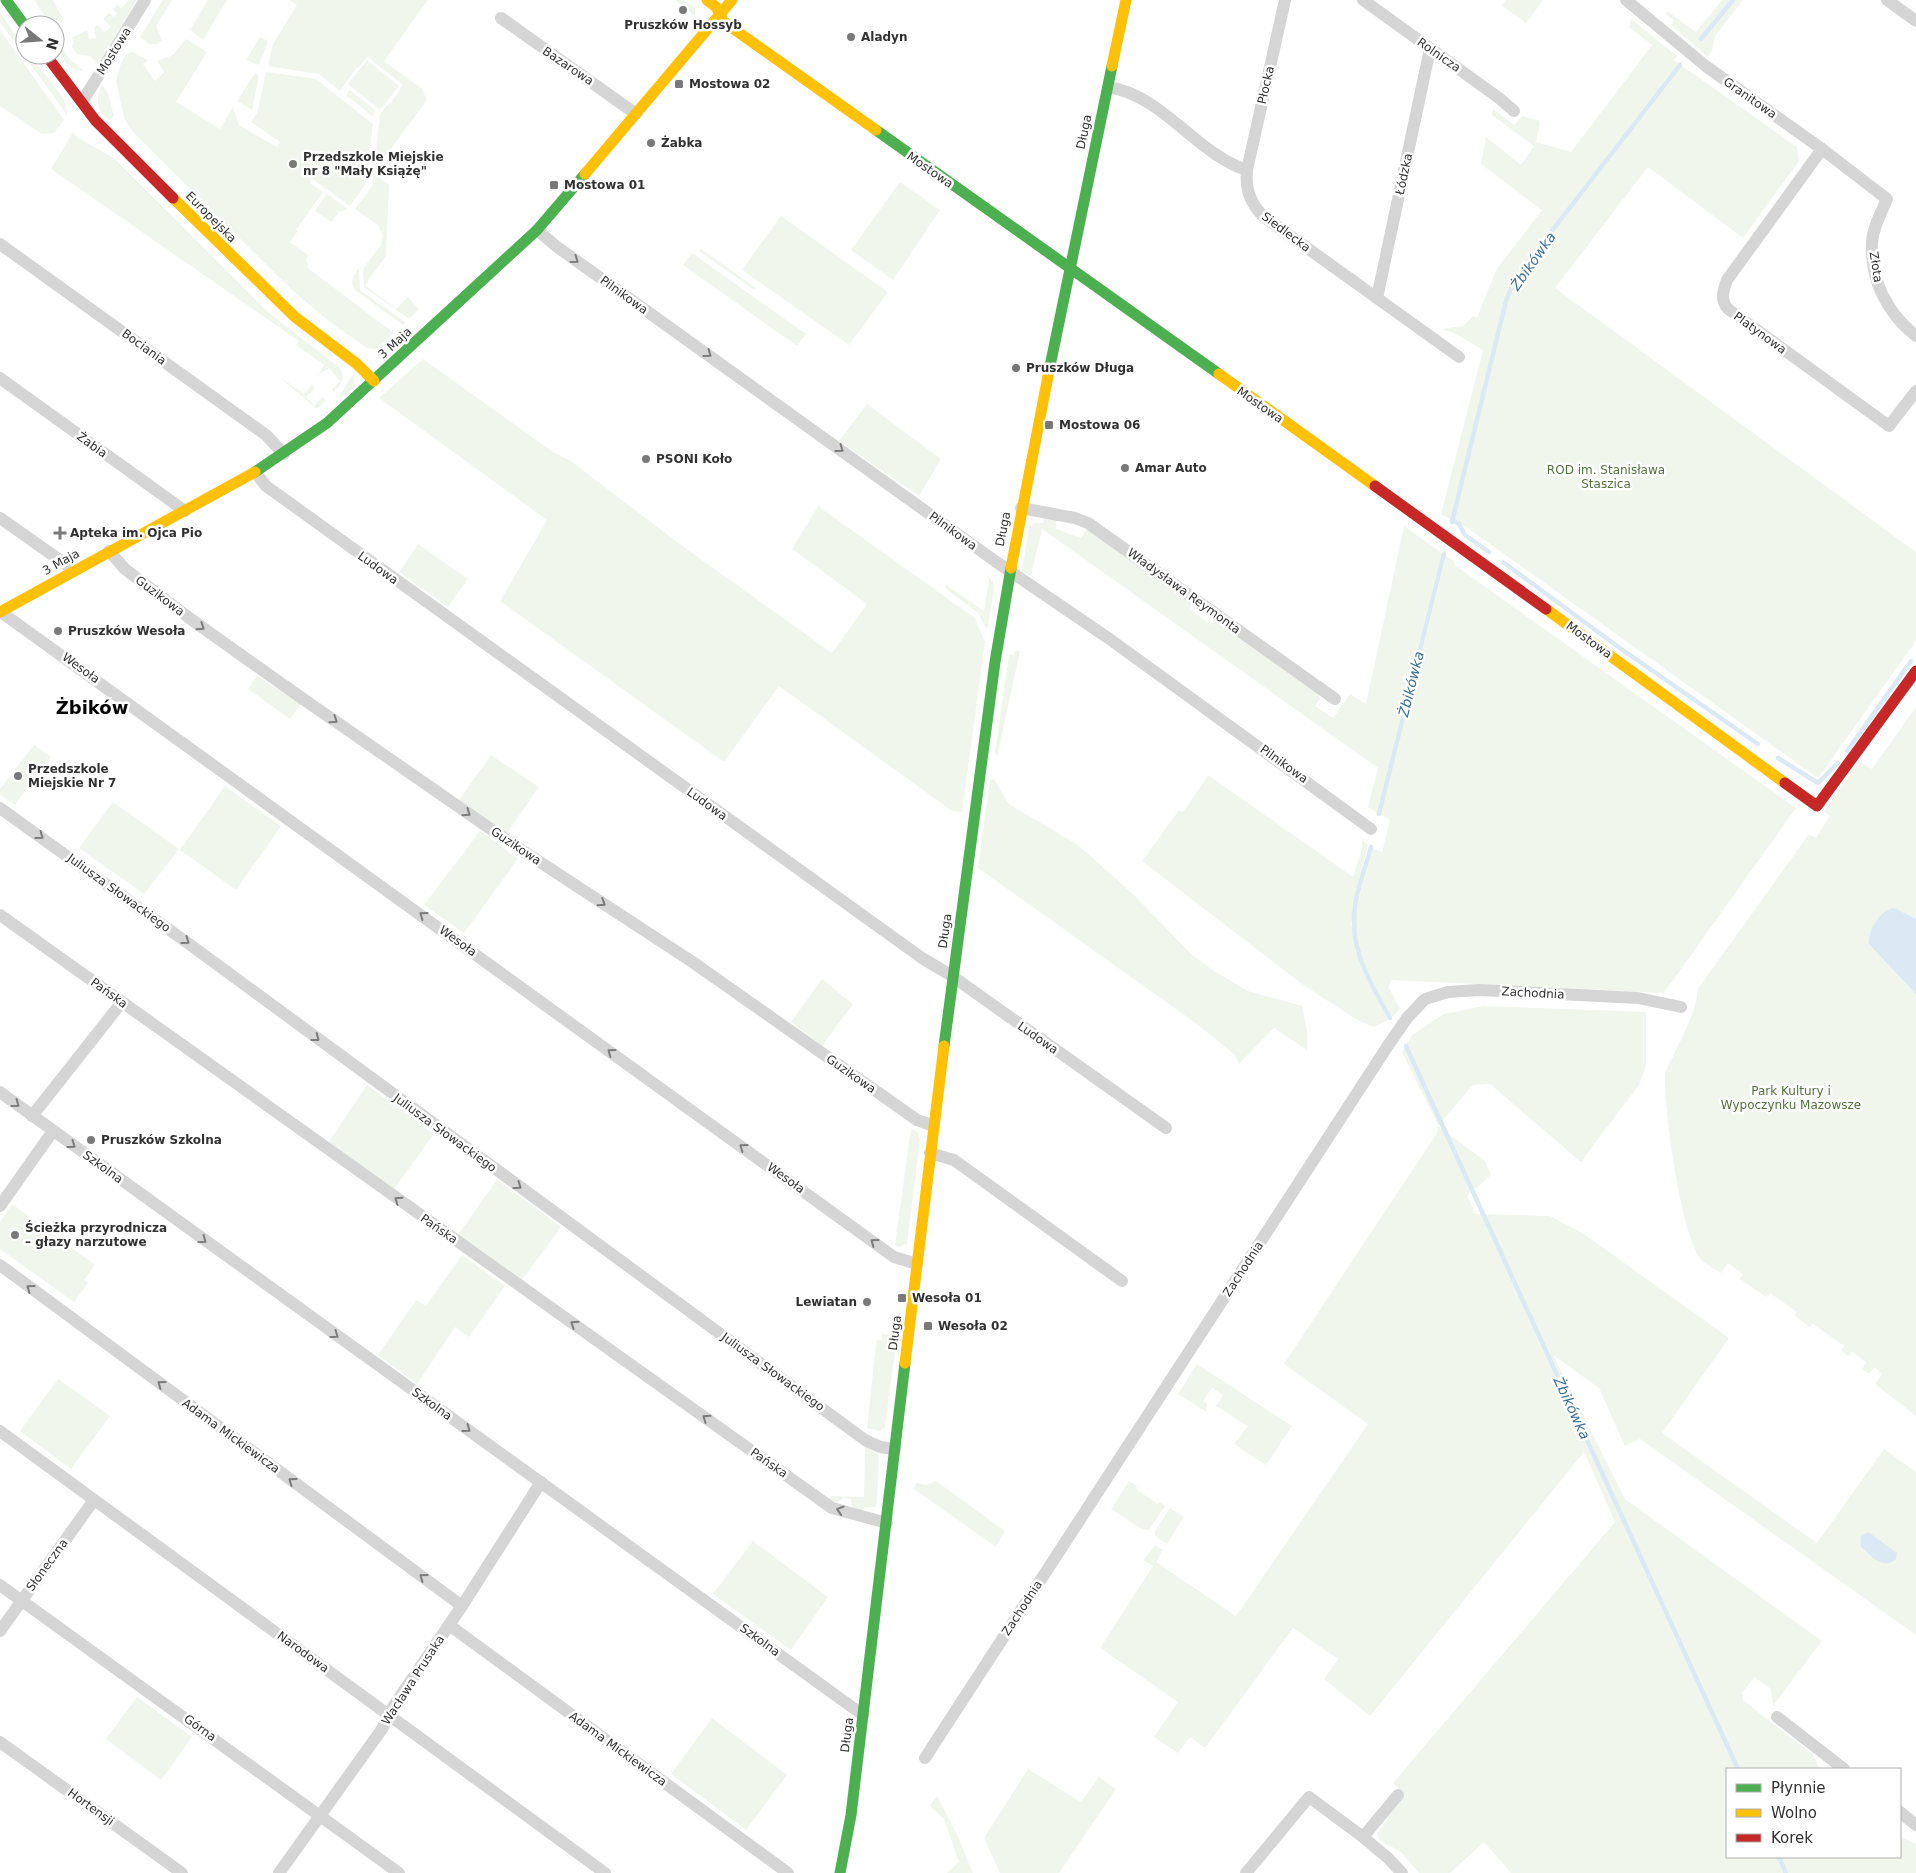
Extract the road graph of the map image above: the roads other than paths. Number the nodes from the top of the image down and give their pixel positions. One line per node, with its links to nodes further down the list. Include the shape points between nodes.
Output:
1 (6, 0): 11 (street)
2 (145, 0): 17 (street, Mostowa)
3 (707, 0): 10 (street, Mostowa, via 716,6)
4 (732, 0): 10 (street, 3 Maja)
5 (1126, 0): 16 (street, Długa)
6 (1285, 0): 21 (street, Płocka)
7 (1363, 0): 14 (street, Rolnicza)
8 (1626, 0): 20 (street, Granitowa, via 1707,67)
9 (1887, 0): 13 (street)
10 (720, 14): 19 (street, 3 Maja); 25 (street, Mostowa, via 724,22)
11 (17, 15)
12 (501, 18): 19 (street, Bazarowa)
13 (1916, 21)
14 (1430, 49): 18 (street, Rolnicza); 26 (street, Łódzka)
15 (54, 65): 17 (street, Europejska)
16 (1108, 87): 21 (street, via 1135,95 1228,162); 25 (street, Długa)
17 (82, 102): 30 (street, Europejska, via 95,120 266,291 307,328 360,366)
18 (1514, 111)
19 (636, 114): 23 (street, 3 Maja)
20 (1822, 149): 22 (street, Granitowa); 31 (street, Platynowa, via 1727,280 1723,303 1890,426)
21 (1247, 170): 26 (street, Siedlecka, via 1249,196 1264,217)
22 (1878, 192): 27 (street, Złota, via 1887,199 1874,229 1875,276 1884,302 1900,323)
23 (537, 230): 30 (street, 3 Maja); 39 (street, Pilnikowa, one-way to 39)
24 (0, 244): 32 (street, Bociania, via 266,435)
25 (1069, 270): 34 (street, Długa); 41 (street, Mostowa, via 1818,806)
26 (1377, 298): 28 (street, Siedlecka)
27 (1916, 336)
28 (1459, 357)
29 (0, 378): 35 (street, Żabia)
30 (374, 381): 32 (street, 3 Maja, via 327,423)
31 (1916, 391)
32 (284, 454): 33 (street, 3 Maja)
33 (255, 472): 35 (street, 3 Maja); 46 (street, Ludowa, via 266,486 351,548 922,958)
34 (1021, 508): 39 (street, Długa); 42 (street, Władysława Reymonta, via 1088,523)
35 (185, 511): 37 (street, 3 Maja)
36 (0, 518): 38 (street)
37 (110, 551): 38 (street, 3 Maja); 51 (street, Guzikowa, one-way to 51, via 125,569 169,603 303,699 508,841 694,963 917,1120)
38 (74, 570): 40 (street, 3 Maja)
39 (1010, 570): 44 (street, Pilnikowa); 46 (street, Długa)
40 (1, 612): 56 (street, Wesoła, one-way to 40, via 894,1257)
41 (1916, 671)
42 (1335, 699)
43 (0, 808): 60 (street, Juliusza Słowackiego, one-way to 60, via 865,1440)
44 (1371, 829)
45 (0, 915): 47 (street, Pańska)
46 (952, 976): 51 (street, Długa); 52 (street, Ludowa)
47 (122, 1002): 50 (street); 63 (street, Pańska, one-way to 47, via 832,1508)
48 (1681, 1007): 73 (street, Zachodnia, via 1638,998 1478,990 1448,992 1425,999 1387,1047)
49 (0, 1092): 50 (street, Szkolna, one-way to 50)
50 (32, 1116): 53 (street, Szkolna)
51 (934, 1126): 54 (street, Długa)
52 (1166, 1128)
53 (53, 1131): 55 (street); 61 (street, Szkolna, one-way to 61)
54 (930, 1153): 56 (street, Długa); 58 (street, via 954,1160)
55 (0, 1206)
56 (917, 1264): 60 (street, Długa)
57 (0, 1265): 66 (street, Adama Mickiewicza, one-way to 57)
58 (1122, 1281)
59 (0, 1431): 62 (street, Narodowa)
60 (895, 1449): 63 (street, Długa)
61 (541, 1482): 66 (street, Wacława Prusaka); 70 (street, Szkolna)
62 (94, 1500): 65 (street, Słoneczna); 69 (street, Narodowa)
63 (887, 1523): 70 (street, Długa)
64 (0, 1584): 65 (street, Górna)
65 (22, 1600): 68 (street, Słoneczna); 77 (street, Górna)
66 (462, 1606): 67 (street, Wacława Prusaka)
67 (449, 1625): 69 (street, Wacława Prusaka); 84 (street, Adama Mickiewicza)
68 (0, 1631)
69 (389, 1715): 77 (street, Wacława Prusaka); 83 (street, Narodowa)
70 (863, 1715): 85 (street, Długa, via 851,1815)
71 (1777, 1718): 74 (street)
72 (0, 1742): 80 (street, Hortensji)
73 (925, 1758)
74 (1843, 1768)
75 (1398, 1795): 79 (street)
76 (1901, 1813): 78 (street)
77 (319, 1814): 81 (street, Wacława Prusaka); 82 (street, Górna)
78 (1916, 1824)
79 (1363, 1837): 86 (street, via 1309,1797); 87 (street)
80 (182, 1873)
81 (279, 1873)
82 (399, 1873)
83 (605, 1873)
84 (788, 1873)
85 (840, 1873)
86 (1246, 1873)
87 (1402, 1873)

